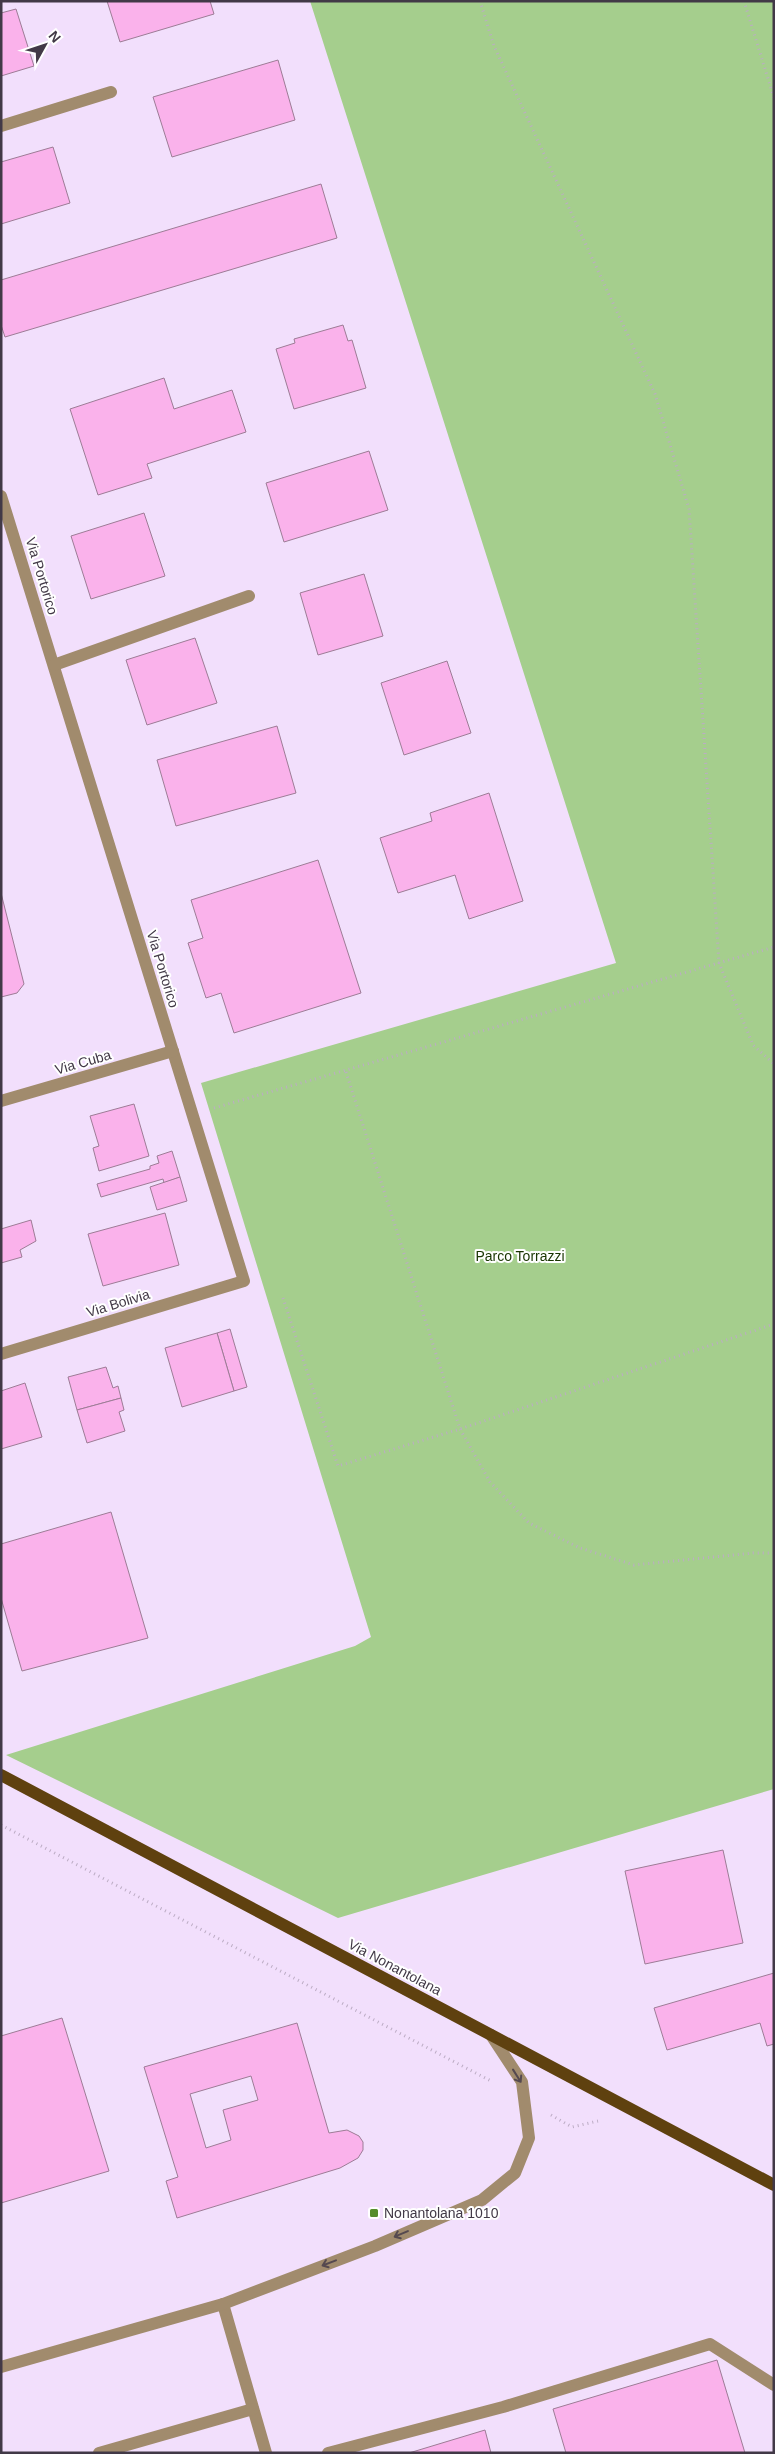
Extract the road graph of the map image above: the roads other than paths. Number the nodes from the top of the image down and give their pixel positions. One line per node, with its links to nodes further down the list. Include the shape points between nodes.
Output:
1 (111, 92): 2 (street)
2 (1, 126)
3 (1, 496): 5 (street, Via Portorico)
4 (249, 596): 5 (street)
5 (54, 665): 6 (street, Via Portorico)
6 (173, 1051): 7 (street, Via Cuba); 8 (street, Via Portorico)
7 (1, 1101)
8 (244, 1281): 9 (street, Via Bolivia)
9 (1, 1354)
10 (1, 1775): 11 (main road, Via Nonantolana)
11 (491, 2035): 12 (main road, Via Nonantolana); 13 (street, one-way to 13, via 522,2082 529,2138 515,2173 482,2200 375,2246)
12 (774, 2185)
13 (223, 2304): 14 (street); 16 (street)
14 (1, 2367)
15 (774, 2385): 19 (street, via 710,2344 503,2407)
16 (253, 2409): 17 (street); 18 (street)
17 (99, 2453)
18 (266, 2453)
19 (328, 2453)

